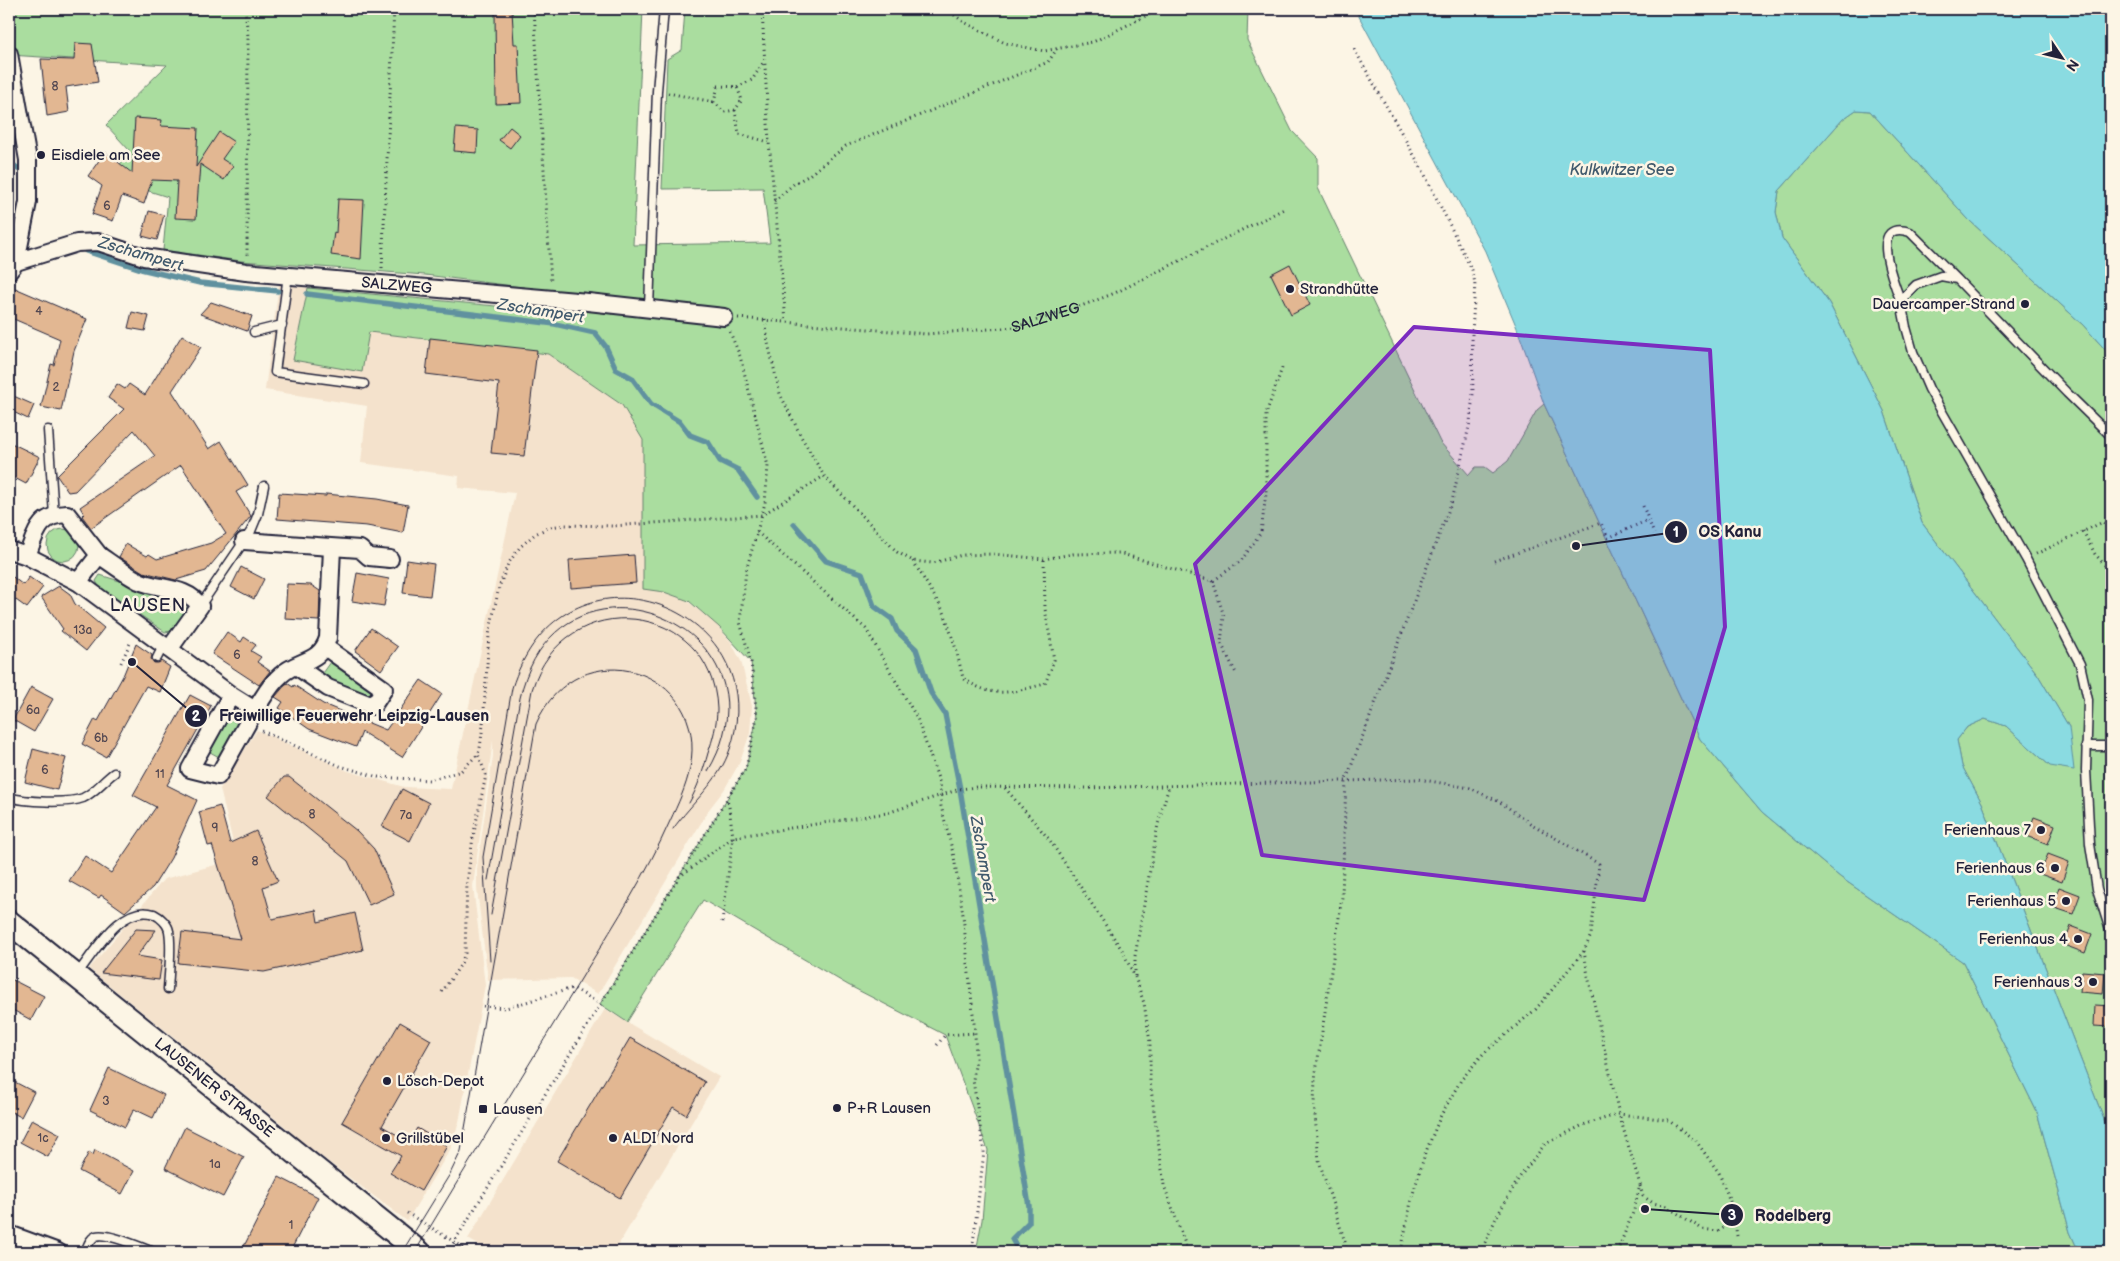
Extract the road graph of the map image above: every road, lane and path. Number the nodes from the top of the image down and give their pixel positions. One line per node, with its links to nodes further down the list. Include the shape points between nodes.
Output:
1 (245, 9): 20 (path, via 248,36)
2 (394, 9): 23 (path)
3 (534, 9): 24 (path)
4 (664, 9): 13 (lane)
5 (762, 9): 11 (path)
6 (946, 9): 9 (path, via 964,22 1005,42 1044,50)
7 (1160, 9): 9 (path, via 1093,42)
8 (1353, 47): 73 (path, via 1423,172 1467,258 1476,283 1470,422 1452,501)
9 (1057, 48): 17 (path, via 1048,62 846,146)
10 (9, 54): 19 (street, via 28,160 28,202)
11 (763, 62): 12 (path, via 752,80); 16 (path)
12 (737, 87): 14 (path, via 718,86); 15 (path, via 742,100)
13 (657, 91): 14 (path); 26 (lane)
14 (714, 102): 15 (path, via 724,112)
15 (735, 110): 16 (path, via 738,134)
16 (769, 142): 17 (path)
17 (774, 201): 29 (path)
18 (1284, 209): 29 (path, SALZWEG, via 1115,293 1015,327 926,334)
19 (13, 266): 20 (street, SALZWEG, via 84,243 98,242 144,257)
20 (246, 272): 21 (street, SALZWEG)
21 (288, 275): 23 (street, SALZWEG); 30 (lane)
22 (1957, 279): 25 (lane, via 1941,276 1916,285 1904,297); 25 (lane, via 1910,232 1893,231 1886,245 1887,260); 35 (lane)
23 (381, 284): 24 (street, SALZWEG)
24 (552, 299): 26 (street, SALZWEG)
25 (1902, 306): 53 (lane, via 1913,352 1928,389)
26 (649, 308): 27 (street, SALZWEG)
27 (724, 317): 28 (path, SALZWEG); 40 (path, via 740,356 768,466)
28 (765, 319): 29 (path, SALZWEG); 36 (path, via 780,394)
29 (786, 321)
30 (282, 325): 31 (lane); 33 (lane, via 275,372)
31 (254, 332)
32 (1282, 368): 57 (path, via 1266,414 1266,494 1261,532 1241,561)
33 (364, 384)
34 (48, 430): 39 (lane)
35 (2111, 436)
36 (824, 476): 40 (path); 54 (path, via 897,552)
37 (264, 486): 46 (lane, via 258,514)
38 (1643, 506): 41 (path)
39 (54, 515): 49 (street, via 67,514); 50 (street, via 42,522)
40 (762, 515): 44 (path); 71 (path, via 613,526 565,525 535,534 508,564 499,587 489,635)
41 (1648, 520): 45 (path); 55 (path, via 1608,538 1601,523)
42 (2111, 530): 43 (path, via 2103,522)
43 (2083, 531): 53 (path); 56 (path, via 2095,554)
44 (757, 532): 76 (path, via 866,629 917,718); 78 (path, via 746,571 740,622 751,662 757,717 746,768)
45 (1654, 534)
46 (244, 541): 47 (street); 59 (lane)
47 (332, 548): 52 (street, via 360,550 369,557); 62 (street)
48 (9, 550): 50 (street)
49 (98, 555): 58 (street); 59 (street, via 140,581 184,592 195,598)
50 (26, 556): 58 (street)
51 (1044, 558): 54 (path, via 993,554 962,555 933,563); 54 (path, via 1045,609 1054,660 1045,684 996,693 977,688 963,678 944,612); 57 (path, via 1119,553)
52 (390, 559)
53 (2026, 559): 69 (lane, via 2080,664 2088,700)
54 (913, 560)
55 (1494, 560)
56 (2111, 571)
57 (1213, 581): 66 (path, via 1224,616 1221,644)
58 (78, 582): 60 (street)
59 (200, 606): 61 (street)
60 (138, 625): 61 (street); 64 (path)
61 (167, 646): 63 (lane); 67 (street)
62 (325, 647): 65 (street, via 318,655); 65 (street, via 384,689 373,706 328,688)
63 (157, 658)
64 (121, 663)
65 (296, 666): 68 (street, via 279,676)
66 (1236, 673)
67 (232, 695): 68 (street); 68 (street, via 190,769 218,776)
68 (251, 716): 71 (path, via 340,766 391,779 422,780 451,775)
69 (2086, 746): 70 (lane); 83 (lane, via 2093,867 2096,889)
70 (2111, 746)
71 (478, 754): 88 (path, via 486,775 469,864 464,953)
72 (114, 773): 77 (lane, via 83,798 62,801)
73 (1346, 780): 74 (path); 84 (path, via 1418,779 1470,788 1500,802 1599,864 1591,935); 108 (path, via 1342,897 1314,1104 1319,1160)
74 (1169, 786): 75 (path); 86 (path, via 1158,824 1135,956)
75 (1005, 788): 76 (path, via 976,787); 86 (path, via 1049,839 1122,950)
76 (942, 794): 79 (path, via 887,813); 91 (path, via 941,806 954,857 963,915)
77 (9, 797)
78 (728, 799): 79 (path); 80 (path)
79 (733, 837): 80 (path); 82 (path)
80 (678, 878): 89 (path)
81 (9, 922): 85 (main road, LAUSENER STRASSE)
82 (722, 922)
83 (2111, 933)
84 (1584, 951): 93 (path); 109 (path, via 1536,1009 1483,1054 1461,1080 1441,1115 1425,1154)
85 (76, 976): 87 (lane, via 116,925 144,911 160,916 169,929); 103 (main road, LAUSENER STRASSE)
86 (1135, 977): 107 (path, via 1144,1003 1150,1042 1150,1081 1164,1185)
87 (168, 989)
88 (442, 992)
89 (600, 1004): 90 (path, via 573,988 506,1008); 99 (path)
90 (483, 1006)
91 (975, 1033): 92 (path, via 945,1035); 106 (path, via 973,1080 984,1152)
92 (937, 1046)
93 (1619, 1114): 94 (path); 96 (path, via 1668,1120 1696,1141 1719,1173); 110 (path, via 1583,1125 1545,1144 1519,1178)
94 (1640, 1185): 96 (path, via 1643,1196 1674,1210 1702,1229 1718,1231); 111 (path)
95 (407, 1213): 99 (path)
96 (1735, 1221): 98 (path)
97 (9, 1234): 100 (street)
98 (1737, 1236)
99 (456, 1243): 104 (path); 105 (path)
100 (58, 1252)
101 (85, 1252): 102 (lane, via 90,1240 106,1236)
102 (154, 1252)
103 (419, 1252)
104 (448, 1252)
105 (471, 1252)
106 (972, 1252)
107 (1188, 1252)
108 (1346, 1252)
109 (1401, 1252)
110 (1481, 1252)
111 (1617, 1252)

